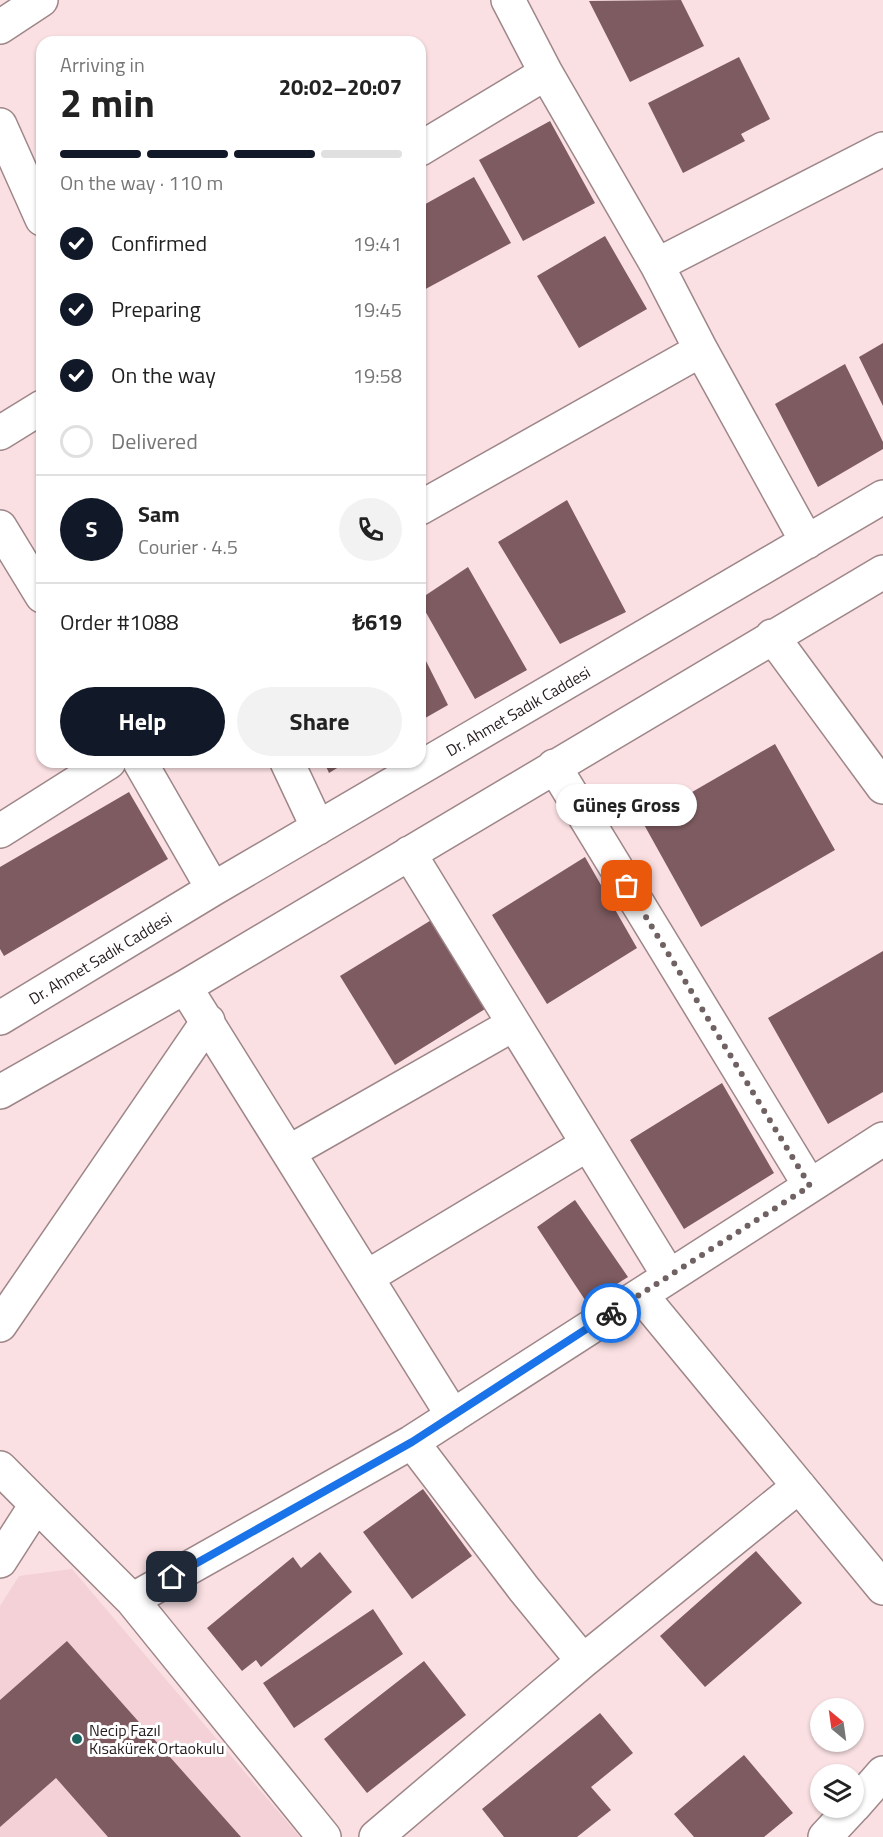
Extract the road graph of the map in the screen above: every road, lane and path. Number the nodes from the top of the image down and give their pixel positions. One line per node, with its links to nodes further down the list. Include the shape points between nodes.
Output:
1 (41, 0): 3 (street)
2 (508, 0): 4 (street)
3 (0, 27)
4 (546, 73): 6 (street); 9 (street)
5 (0, 125): 8 (street)
6 (426, 145)
7 (883, 148): 9 (street)
8 (36, 206)
9 (657, 265): 10 (street)
10 (701, 350): 14 (street); 16 (street)
11 (36, 411): 12 (street)
12 (0, 433)
13 (883, 497): 16 (street, Dr. Ahmet Sadık Caddesi)
14 (426, 505)
15 (0, 527): 18 (street)
16 (807, 542): 20 (street, Dr. Ahmet Sadık Caddesi)
17 (883, 572): 19 (street)
18 (36, 586)
19 (772, 636): 21 (street); 26 (street)
20 (426, 765)
21 (554, 766): 29 (street); 39 (street)
22 (100, 768): 28 (street)
23 (143, 768): 30 (street)
24 (290, 768): 27 (street)
25 (421, 768): 27 (street, Dr. Ahmet Sadık Caddesi)
26 (883, 787)
27 (318, 828): 30 (street, Dr. Ahmet Sadık Caddesi)
28 (0, 831)
29 (409, 853): 31 (street); 34 (street)
30 (213, 889): 32 (street, Dr. Ahmet Sadık Caddesi)
31 (185, 987): 33 (street); 35 (street)
32 (0, 1018)
33 (208, 1021): 38 (street); 43 (street)
34 (514, 1024): 37 (street); 38 (street)
35 (0, 1092)
36 (883, 1139): 39 (street)
37 (588, 1144): 40 (street); 41 (street)
38 (289, 1152): 41 (street)
39 (810, 1186): 40 (street)
40 (669, 1276): 42 (street)
41 (367, 1277): 44 (street)
42 (640, 1294): 44 (street); 47 (street)
43 (0, 1325)
44 (453, 1416): 45 (street)
45 (412, 1442): 51 (street); 52 (street)
46 (0, 1468): 48 (street)
47 (799, 1486): 50 (street); 52 (street)
48 (36, 1505): 49 (street); 51 (street)
49 (0, 1561)
50 (883, 1588)
51 (132, 1600): 57 (street)
52 (583, 1661): 56 (street)
53 (883, 1773): 54 (street)
54 (864, 1795)
55 (843, 1818): 58 (street)
56 (396, 1831)
57 (324, 1837)
58 (825, 1837)

